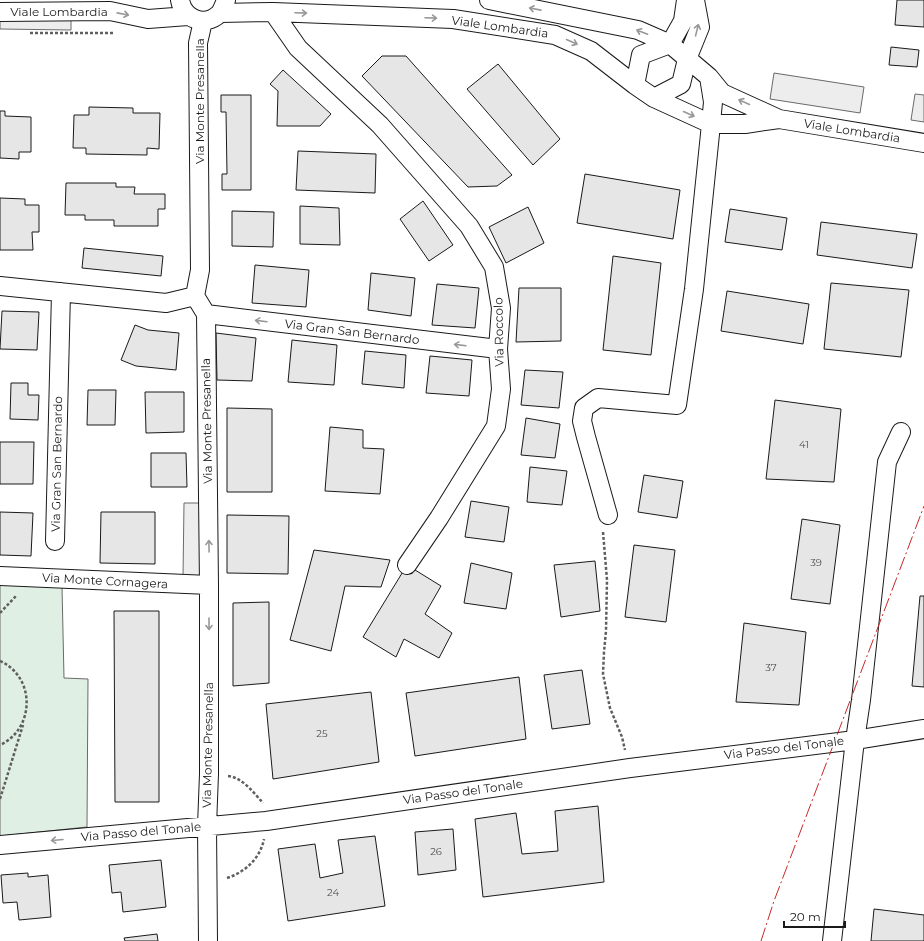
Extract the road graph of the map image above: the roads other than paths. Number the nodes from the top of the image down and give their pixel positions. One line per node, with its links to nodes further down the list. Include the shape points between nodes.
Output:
1 (180, 0): 8 (street, via 181,7)
2 (489, 0): 9 (street, Viale Lombardia, one-way to 2, via 638,30)
3 (686, 0): 9 (street, via 683,21)
4 (695, 0): 10 (street, one-way to 4, via 700,27)
5 (223, 6): 7 (street, Viale Lombardia); 8 (street, Viale Lombardia, via 212,19)
6 (0, 12): 8 (street, Viale Lombardia, one-way to 8, via 110,11 148,19)
7 (273, 12): 12 (street, Viale Lombardia, one-way to 12, via 453,19 555,35 591,50); 21 (street, Via Roccolo, via 298,48 380,125 469,226 494,267 501,308)
8 (196, 18): 19 (street, Via Monte Presanella, via 200,270)
9 (670, 44): 10 (street, Viale Lombardia); 12 (street, via 640,55)
10 (686, 59): 11 (street, Viale Lombardia); 13 (street, via 681,84)
11 (709, 77): 14 (street, Viale Lombardia, one-way to 11, via 722,93); 15 (street, via 713,102)
12 (635, 85): 13 (street, Viale Lombardia)
13 (654, 98): 15 (street, Viale Lombardia, one-way to 15)
14 (779, 119): 15 (street, Viale Lombardia, via 745,124); 16 (street, Viale Lombardia)
15 (711, 124): 23 (street, via 694,289 677,405 598,398 584,408 582,421)
16 (924, 142)
17 (0, 286): 18 (street)
18 (61, 292): 19 (street, via 166,303); 24 (street, Via Gran San Bernardo)
19 (195, 296): 20 (street)
20 (206, 314): 21 (street, Via Gran San Bernardo, one-way to 20); 27 (street, Via Monte Presanella, one-way to 20)
21 (498, 349): 25 (street, Via Roccolo, via 501,388 496,426)
22 (901, 432): 29 (street, via 887,462)
23 (608, 515)
24 (55, 541)
25 (407, 565)
26 (0, 576): 27 (street, Via Monte Cornagera)
27 (209, 586): 30 (street, Via Monte Presanella, one-way to 30)
28 (924, 729): 29 (street, Via Passo del Tonale)
29 (855, 740): 30 (street, Via Passo del Tonale, via 630,768 266,821); 33 (street)
30 (207, 826): 31 (street, Via Passo del Tonale, one-way to 31); 32 (street, Via Monte Presanella)
31 (0, 845)
32 (208, 941)
33 (832, 941)

